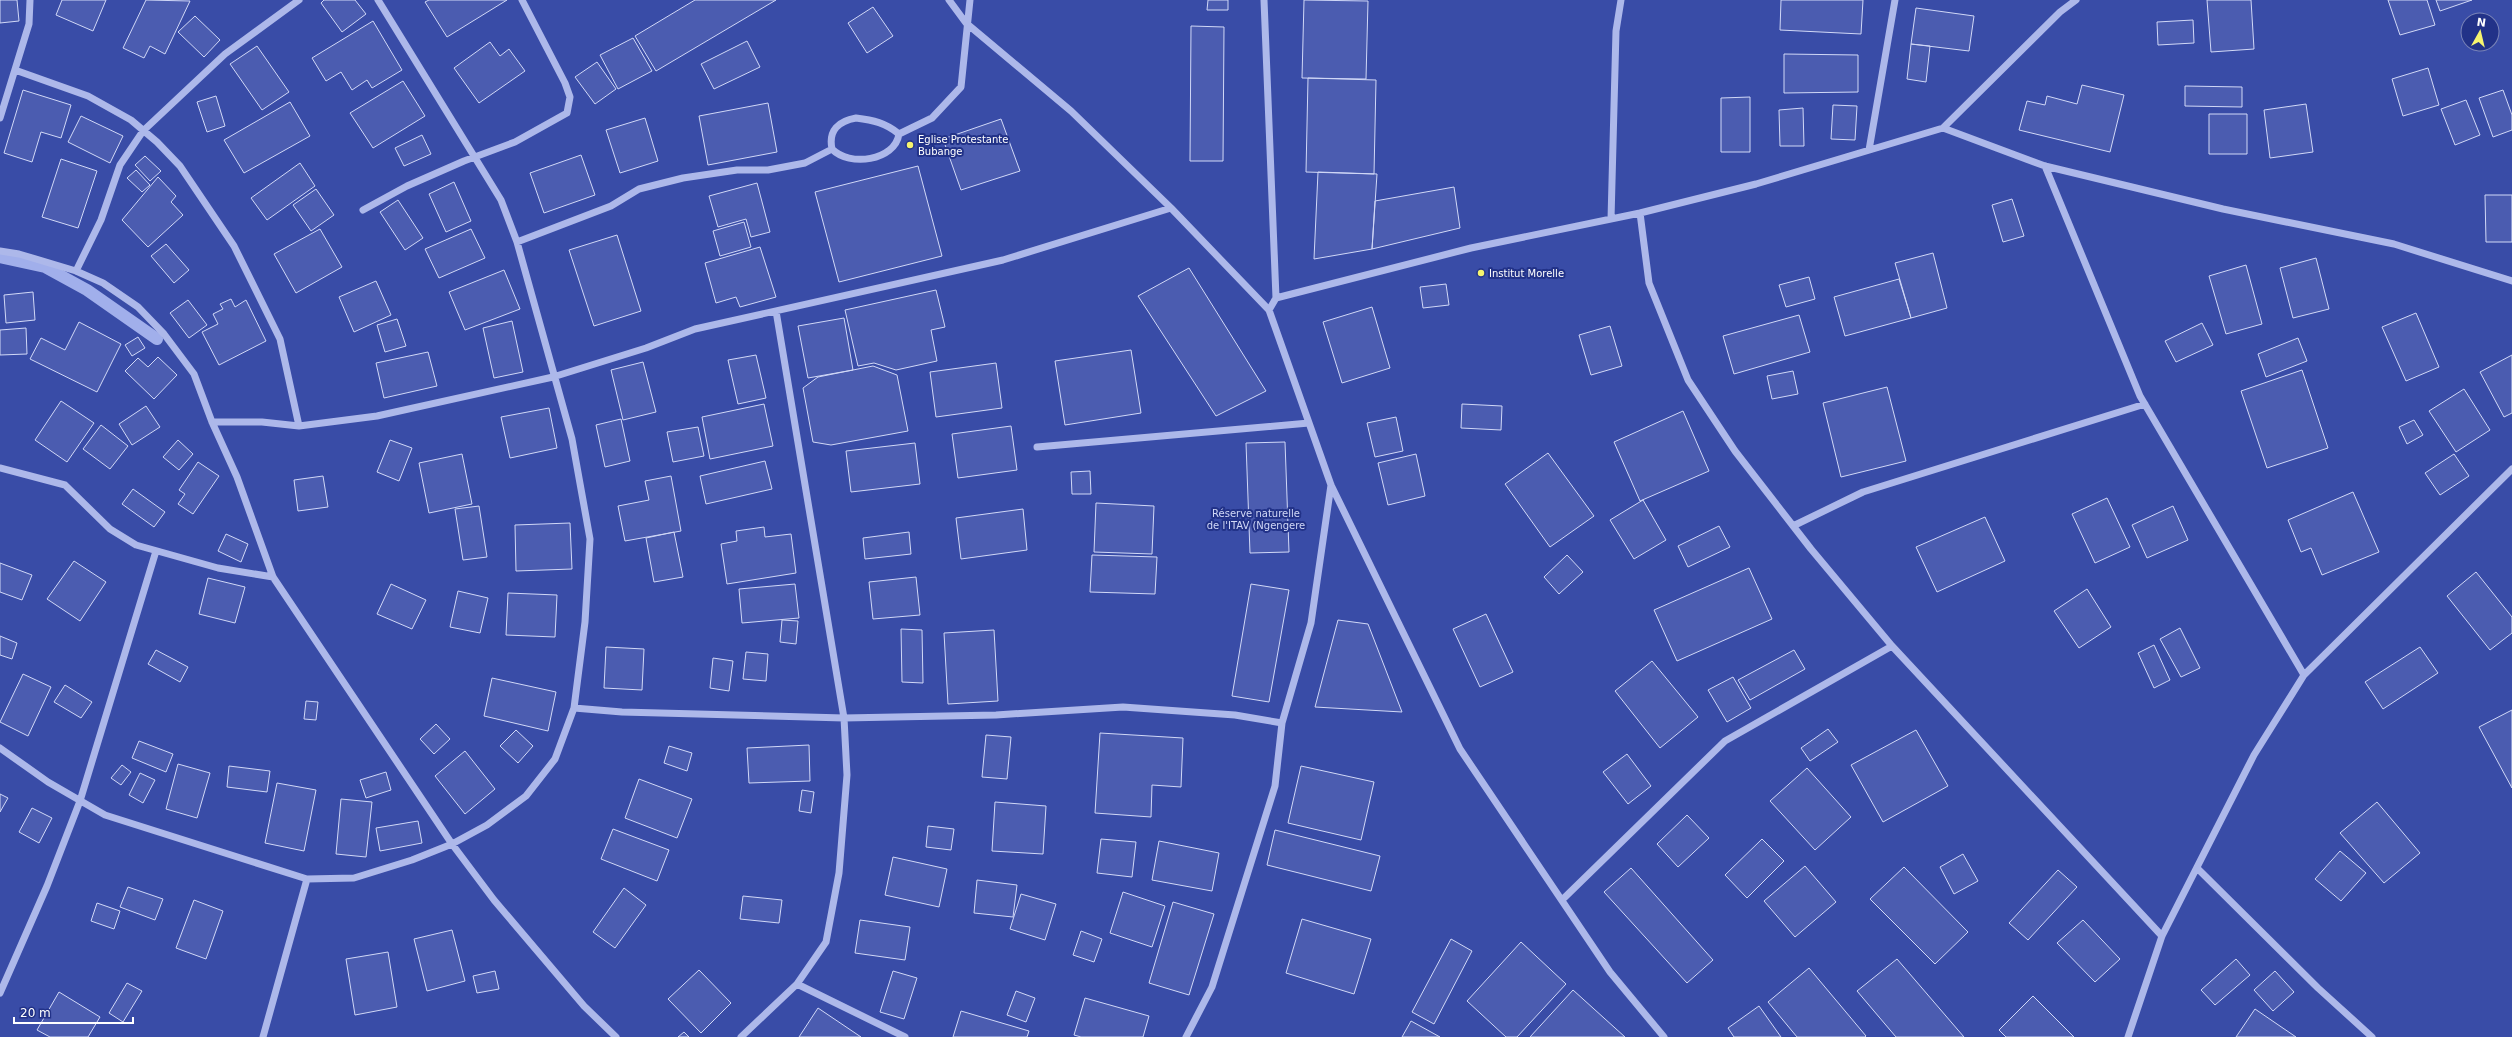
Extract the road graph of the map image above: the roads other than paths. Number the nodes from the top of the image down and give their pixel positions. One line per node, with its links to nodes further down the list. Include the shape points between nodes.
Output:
1 (30, 0): 12 (street, via 29,24)
2 (299, 0): 15 (street, via 225,54)
3 (378, 0): 19 (street, via 422,75)
4 (522, 0): 19 (street, via 565,83 570,97 567,113 515,142)
5 (949, 0): 11 (street)
6 (970, 0): 11 (street)
7 (1264, 0): 29 (street)
8 (1621, 0): 24 (street, via 1616,31)
9 (1895, 0): 18 (street)
10 (2076, 0): 14 (street, via 2060,12)
11 (966, 23): 16 (street, via 961,87 932,118); 21 (street, via 1071,111)
12 (15, 70): 13 (street); 15 (street, via 88,96 131,120)
13 (0, 118)
14 (1943, 128): 18 (street); 20 (street)
15 (143, 131): 27 (street, via 120,165 101,220); 36 (street, via 180,166 234,246 280,339)
16 (899, 134): 17 (street, via 892,150 867,159 838,156); 17 (street, via 883,123 856,118 845,120 832,133)
17 (832, 150): 25 (street, via 805,163 768,170 737,170 683,178 639,189 611,206)
18 (1869, 150): 23 (street, via 1756,184)
19 (476, 156): 22 (street, via 407,186); 25 (street, via 501,200)
20 (2045, 166): 28 (street, via 2223,208 2394,244); 33 (street)
21 (1171, 208): 30 (street); 31 (street, via 1003,260)
22 (363, 210)
23 (1640, 213): 24 (street); 41 (street, via 1649,283 1688,380 1735,451)
24 (1611, 219): 29 (street, via 1470,248)
25 (517, 242): 32 (street)
26 (0, 251): 27 (street)
27 (76, 271): 34 (street, via 103,283 138,307 164,334 194,374)
28 (2512, 281)
29 (1276, 298): 30 (street)
30 (1268, 310): 35 (street)
31 (776, 311): 32 (street, via 695,329 646,348); 47 (street)
32 (553, 377): 36 (street, via 377,416); 46 (street, via 572,439 590,538 585,622)
33 (2145, 404): 41 (street, via 1864,492); 45 (street)
34 (212, 422): 36 (street, via 262,422); 43 (street, via 237,477)
35 (1309, 423): 37 (street); 40 (street)
36 (299, 426)
37 (1037, 447)
38 (0, 468): 42 (street, via 65,485 110,529 136,545)
39 (2512, 469): 45 (street)
40 (1331, 485): 48 (street, via 1310,623); 54 (street, via 1460,749)
41 (1793, 526): 44 (street)
42 (156, 551): 43 (street, via 218,568); 50 (street)
43 (273, 577): 51 (street)
44 (1892, 646): 54 (street, via 1725,741); 55 (street)
45 (2304, 675): 52 (street, via 2254,755)
46 (574, 708): 47 (street, via 622,712); 51 (street, via 555,759 526,796 487,825)
47 (844, 718): 48 (street, via 996,715 1123,707 1235,715); 56 (street, via 847,775 839,873 826,942)
48 (1282, 722): 62 (street, via 1275,786 1212,987)
49 (0, 748): 50 (street)
50 (80, 801): 53 (street, via 105,815); 57 (street, via 47,886)
51 (452, 844): 53 (street, via 412,860 354,878); 59 (street, via 494,900 584,1006)
52 (2197, 868): 55 (street); 65 (street, via 2318,988)
53 (307, 879): 58 (street)
54 (1562, 900): 63 (street, via 1610,972)
55 (2162, 936): 64 (street)
56 (797, 984): 60 (street); 61 (street)
57 (0, 993)
58 (263, 1037)
59 (616, 1037)
60 (740, 1037)
61 (905, 1037)
62 (1186, 1037)
63 (1664, 1037)
64 (2128, 1037)
65 (2372, 1037)

